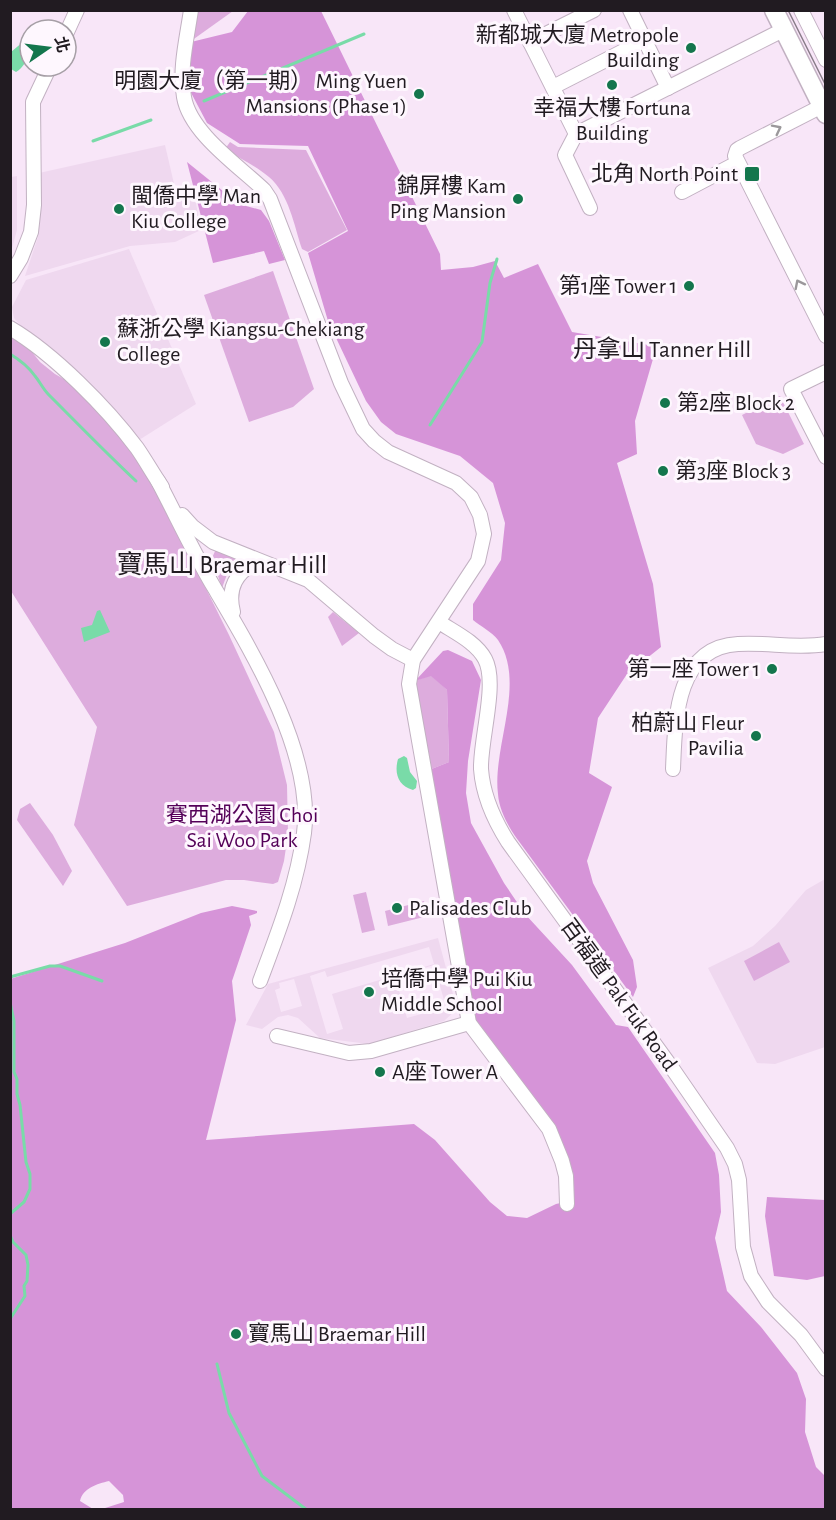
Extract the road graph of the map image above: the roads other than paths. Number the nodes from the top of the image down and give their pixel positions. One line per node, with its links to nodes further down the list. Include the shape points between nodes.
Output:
1 (191, 10): 29 (street, via 183,76 189,112 208,139 270,199 359,422 388,452 456,483 471,497 480,514 484,534 478,561)
2 (514, 10): 9 (street)
3 (594, 10): 9 (street)
4 (630, 10): 8 (street)
5 (774, 10): 7 (main road)
6 (801, 10): 10 (street)
7 (783, 30): 13 (street); 14 (main road)
8 (645, 40): 12 (street); 13 (street)
9 (530, 42): 12 (street)
10 (825, 60)
11 (44, 78): 19 (street, via 33,102 34,205 30,232)
12 (553, 87): 15 (street)
13 (669, 87): 15 (street)
14 (824, 108): 16 (street, one-way to 14, via 740,148)
15 (576, 134): 18 (street, via 565,155)
16 (736, 158): 17 (street); 21 (street, one-way to 16)
17 (682, 192)
18 (590, 208)
19 (10, 276)
20 (10, 328): 24 (street, via 93,398 137,449)
21 (825, 336)
22 (825, 372): 23 (street, via 791,389)
23 (825, 457)
24 (158, 481): 25 (street, via 184,519); 27 (street)
25 (213, 542): 26 (street); 27 (street)
26 (258, 561): 28 (street, via 234,582 230,601); 31 (street, via 308,580 374,636)
27 (203, 566): 28 (street)
28 (234, 617): 33 (street, via 290,736 303,800 304,832 295,880)
29 (439, 622): 31 (street); 37 (street, 百福道 Pak Fuk Road, via 480,651 489,670 481,771 489,804 508,842 721,1138 735,1164 741,1188 742,1237 751,1275)
30 (825, 644): 32 (street, via 733,644 705,655 696,663 680,696)
31 (413, 660): 34 (street, via 409,684)
32 (674, 769)
33 (260, 981)
34 (469, 1023): 35 (street, via 371,1051 349,1053); 36 (street, via 549,1129 564,1168)
35 (277, 1036)
36 (567, 1204)
37 (825, 1369)

